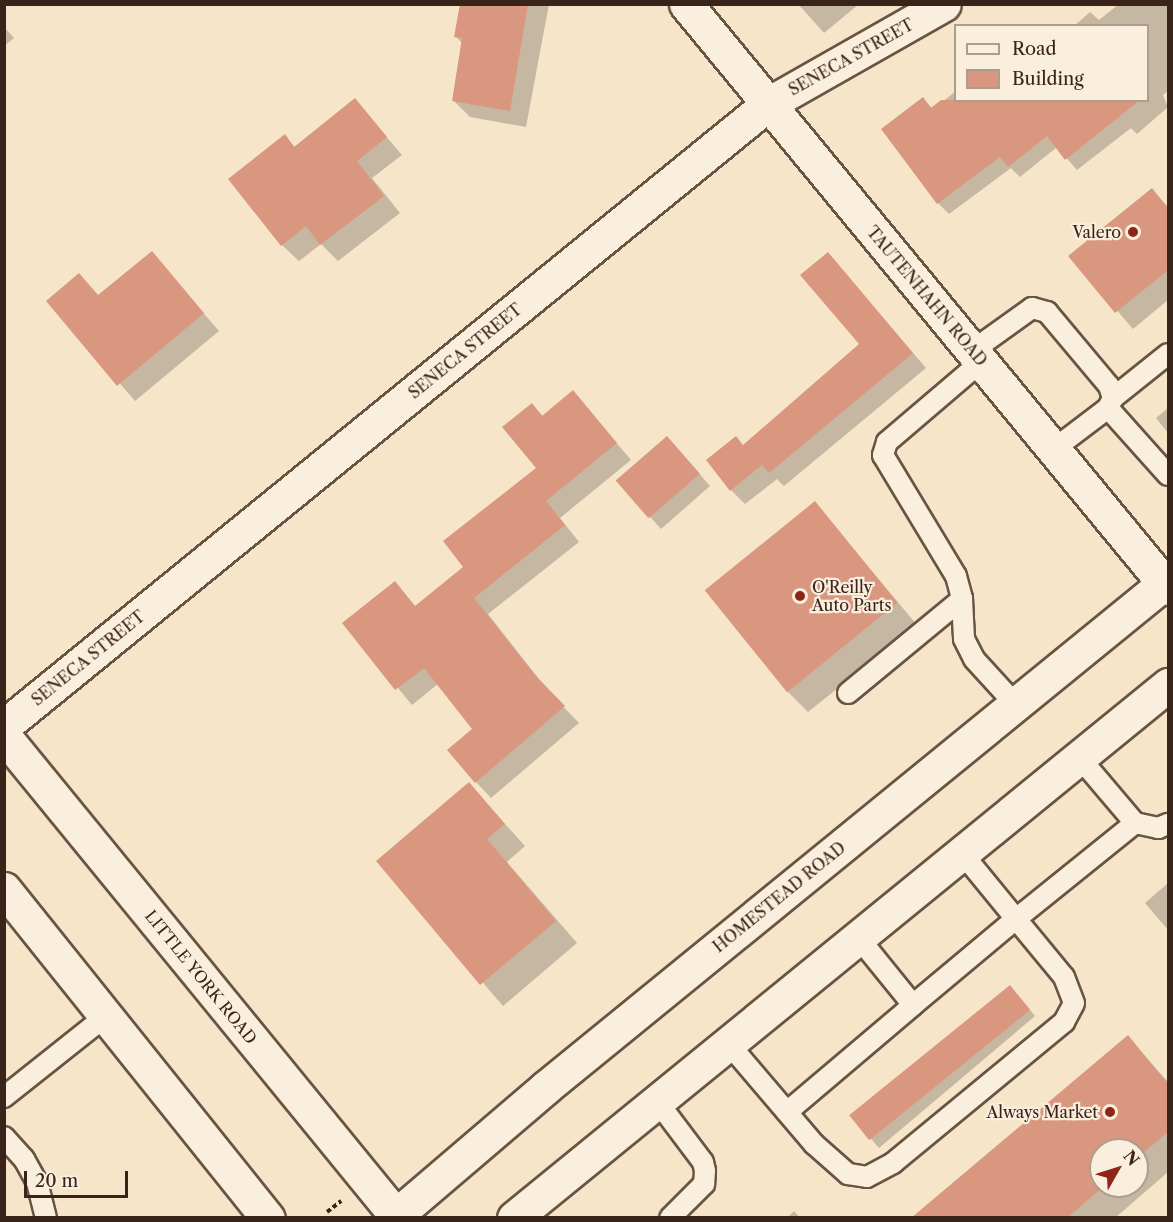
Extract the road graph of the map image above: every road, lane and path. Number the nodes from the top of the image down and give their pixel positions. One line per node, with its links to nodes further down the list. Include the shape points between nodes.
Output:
1 (686, 4): 3 (main road, TAUTENHAHN ROAD)
2 (944, 4): 3 (main road, SENECA STREET)
3 (768, 104): 5 (main road, TAUTENHAHN ROAD); 14 (main road, SENECA STREET)
4 (1168, 354): 6 (lane)
5 (977, 356): 6 (lane, via 1024,312 1032,308 1047,312 1109,386); 7 (main road, TAUTENHAHN ROAD); 10 (lane, via 887,442 883,455 956,576)
6 (1111, 403): 7 (lane); 8 (lane)
7 (1054, 448): 9 (main road, TAUTENHAHN ROAD)
8 (1168, 475)
9 (1167, 584): 13 (main road, HOMESTEAD ROAD)
10 (962, 599): 12 (lane); 13 (lane, via 964,639 974,659)
11 (1168, 685): 16 (main road)
12 (848, 693)
13 (1016, 705): 30 (main road, HOMESTEAD ROAD, via 545,1088)
14 (4, 726)
15 (4, 736): 30 (main road, LITTLE YORK ROAD)
16 (1079, 757): 17 (lane); 19 (main road)
17 (1135, 823): 18 (lane, via 1158,828); 21 (lane)
18 (1168, 824)
19 (962, 853): 21 (lane); 22 (main road)
20 (4, 889): 24 (main road)
21 (1016, 919): 23 (lane); 28 (lane, via 1064,977 1074,1003 1064,1022 893,1163 867,1178 848,1174 814,1144)
22 (858, 937): 23 (lane); 25 (main road)
23 (913, 1005): 28 (lane)
24 (106, 1016): 26 (lane); 32 (main road)
25 (728, 1043): 27 (main road); 28 (lane)
26 (4, 1097)
27 (657, 1101): 33 (main road); 34 (lane, via 703,1162 705,1171 704,1184)
28 (787, 1112)
29 (4, 1137): 31 (lane, via 24,1159 37,1182)
30 (396, 1217)
31 (46, 1218)
32 (268, 1218)
33 (514, 1218)
34 (669, 1218)

